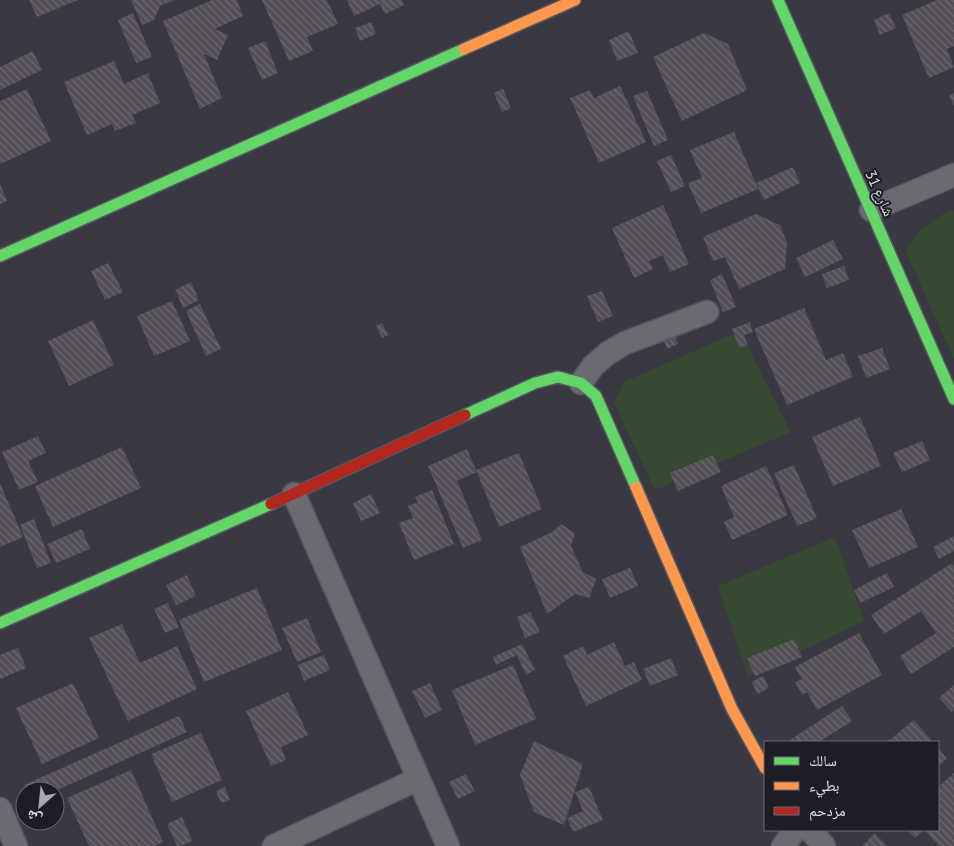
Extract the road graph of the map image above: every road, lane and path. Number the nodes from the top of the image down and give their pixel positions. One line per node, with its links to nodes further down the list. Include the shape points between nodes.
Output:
1 (778, 0): 4 (street, شارع 31)
2 (567, 2): 5 (street)
3 (954, 175): 4 (street)
4 (871, 210): 8 (street, شارع 31)
5 (0, 256)
6 (707, 312): 7 (street, via 608,353)
7 (581, 383): 9 (street, via 558,377 536,383); 11 (street, via 596,396 732,709)
8 (954, 399)
9 (294, 494): 10 (street); 12 (street)
10 (0, 623)
11 (764, 766)
12 (418, 779): 17 (street); 18 (street)
13 (0, 809): 16 (street)
14 (794, 831): 19 (street)
15 (811, 831): 20 (street)
16 (16, 846)
17 (274, 846)
18 (448, 846)
19 (782, 846)
20 (824, 846)

